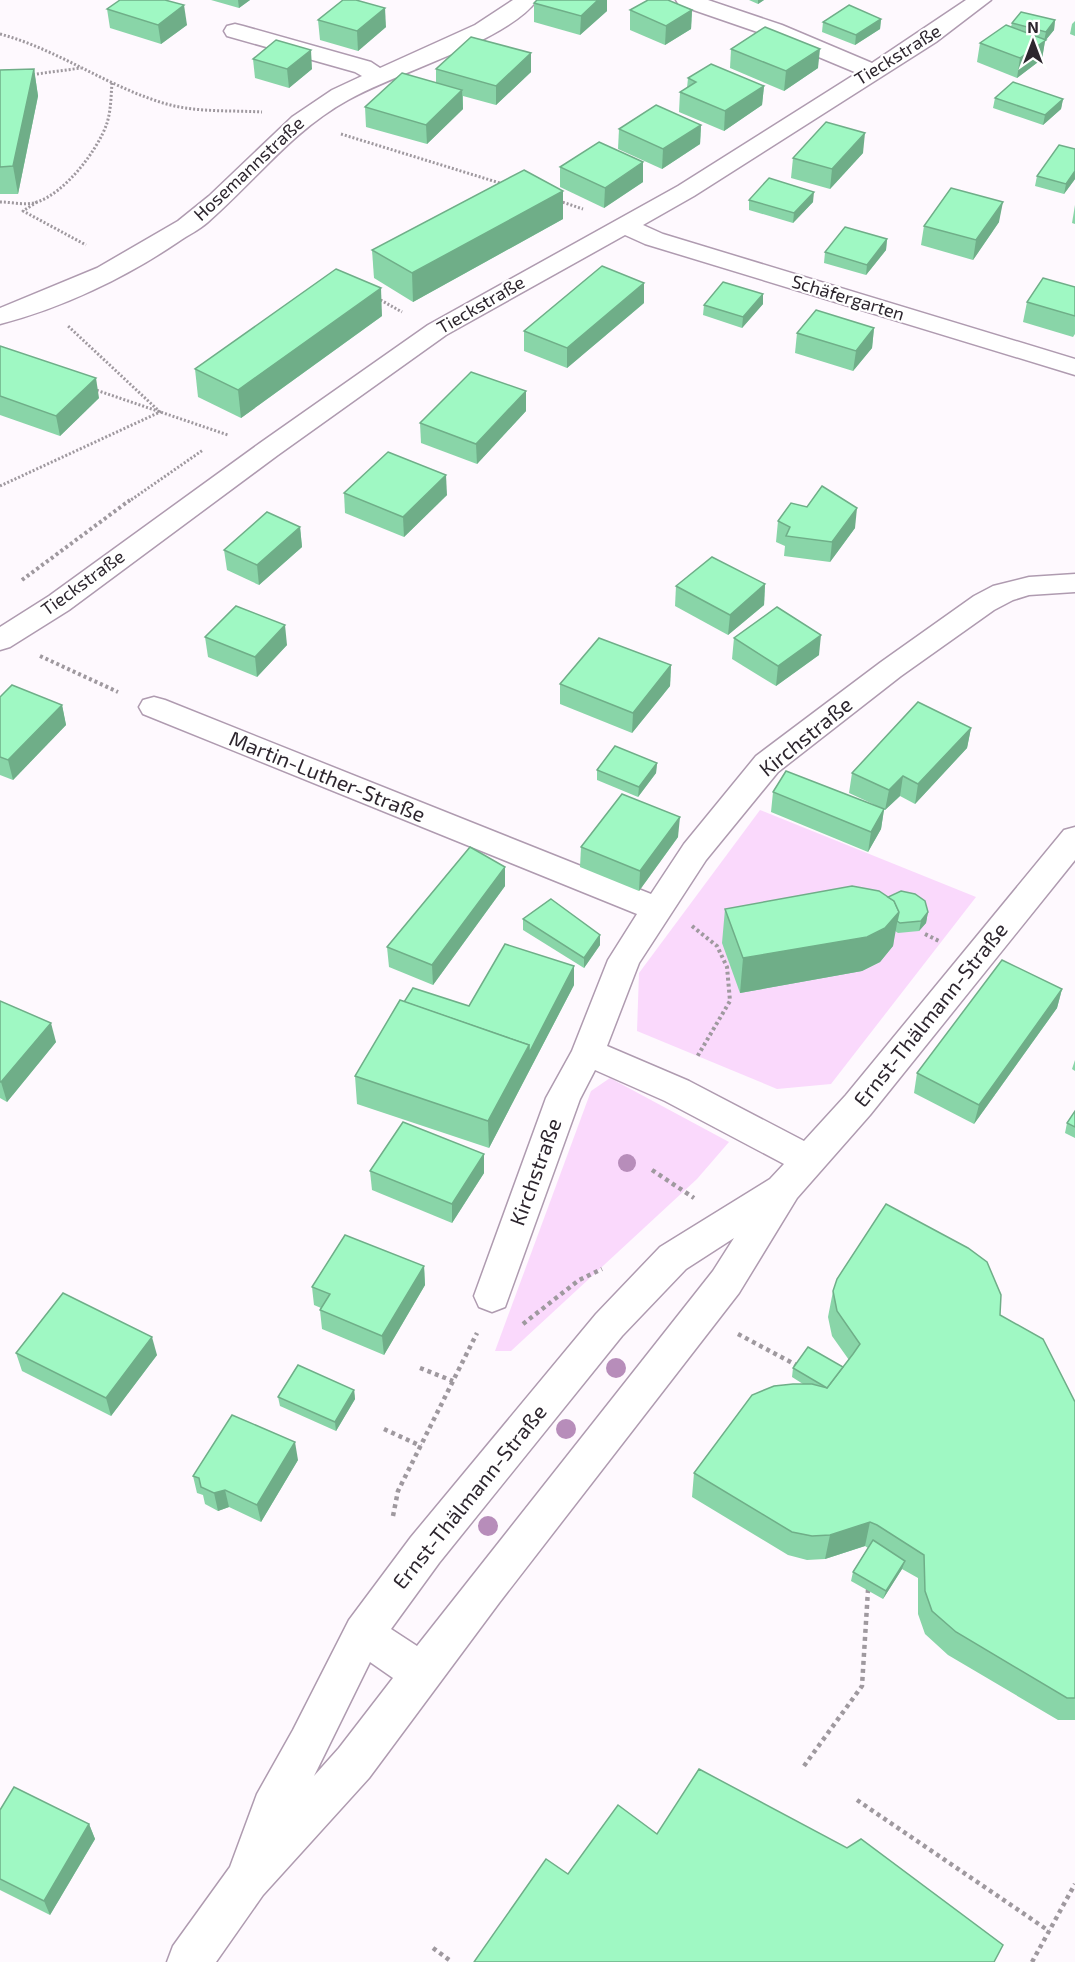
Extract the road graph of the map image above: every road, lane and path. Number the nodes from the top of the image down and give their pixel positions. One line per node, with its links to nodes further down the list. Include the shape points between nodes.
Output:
1 (526, 0): 8 (street, Hosemannstraße, via 472,36)
2 (687, 0): 6 (street, via 774,30)
3 (980, 0): 6 (street, Tieckstraße)
4 (235, 31): 8 (street, via 363,68)
5 (82, 68): 7 (path)
6 (872, 71): 12 (street, Tieckstraße, via 686,191)
7 (24, 76)
8 (378, 76): 15 (street, Hosemannstraße, via 300,120 198,218 134,260 67,292)
9 (111, 82): 11 (path, via 109,116 92,153 58,189)
10 (0, 202): 11 (path)
11 (37, 202): 13 (path, via 23,211 87,244)
12 (623, 225): 17 (street, Tieckstraße); 18 (street, Schäfergarten, via 654,239)
13 (78, 252)
14 (369, 294): 17 (path)
15 (0, 316)
16 (62, 321): 20 (path)
17 (437, 330): 24 (street, Tieckstraße)
18 (1075, 367)
19 (86, 386): 20 (path)
20 (160, 412): 21 (path); 25 (path)
21 (226, 434): 22 (path); 24 (path)
22 (216, 440)
23 (207, 447): 27 (path)
24 (269, 449): 28 (street, Tieckstraße, via 59,603)
25 (0, 486)
26 (1075, 583): 31 (street, Kirchstraße, via 1029,586 984,603 767,764 695,852)
27 (15, 586)
28 (0, 639): 29 (path)
29 (154, 707): 31 (street, Martin-Luther-Straße)
30 (1075, 838): 37 (street, Ernst-Thälmann-Straße, via 858,1105)
31 (656, 909): 34 (street, Kirchstraße, via 624,960); 35 (path, via 694,927 717,946 727,967 730,1001)
32 (925, 934): 33 (path)
33 (948, 946)
34 (588, 1052): 35 (street); 40 (street, Kirchstraße, via 563,1098)
35 (677, 1091): 37 (street)
36 (652, 1170): 38 (path)
37 (797, 1174): 50 (street, Ernst-Thälmann-Straße, via 673,1257 609,1325 425,1550); 51 (street, Ernst-Thälmann-Straße, via 726,1282)
38 (701, 1203)
39 (609, 1266): 41 (path, via 567,1287 540,1312)
40 (492, 1296): 45 (path)
41 (518, 1325)
42 (734, 1332): 44 (path)
43 (420, 1368): 45 (path)
44 (810, 1372)
45 (453, 1381): 47 (path)
46 (384, 1429): 47 (path)
47 (421, 1446): 48 (path, via 398,1491)
48 (393, 1520)
49 (874, 1580): 52 (path, via 868,1590 862,1686)
50 (363, 1634): 51 (street); 54 (street, Ernst-Thälmann-Straße, via 272,1809)
51 (422, 1673): 54 (street, Ernst-Thälmann-Straße, via 354,1763)
52 (804, 1766)
53 (857, 1800): 56 (path)
54 (248, 1880): 58 (street, Ernst-Thälmann-Straße)
55 (1075, 1884): 56 (path)
56 (1049, 1931): 60 (path)
57 (433, 1947): 59 (path)
58 (189, 1962)
59 (452, 1962)
60 (1032, 1962)

